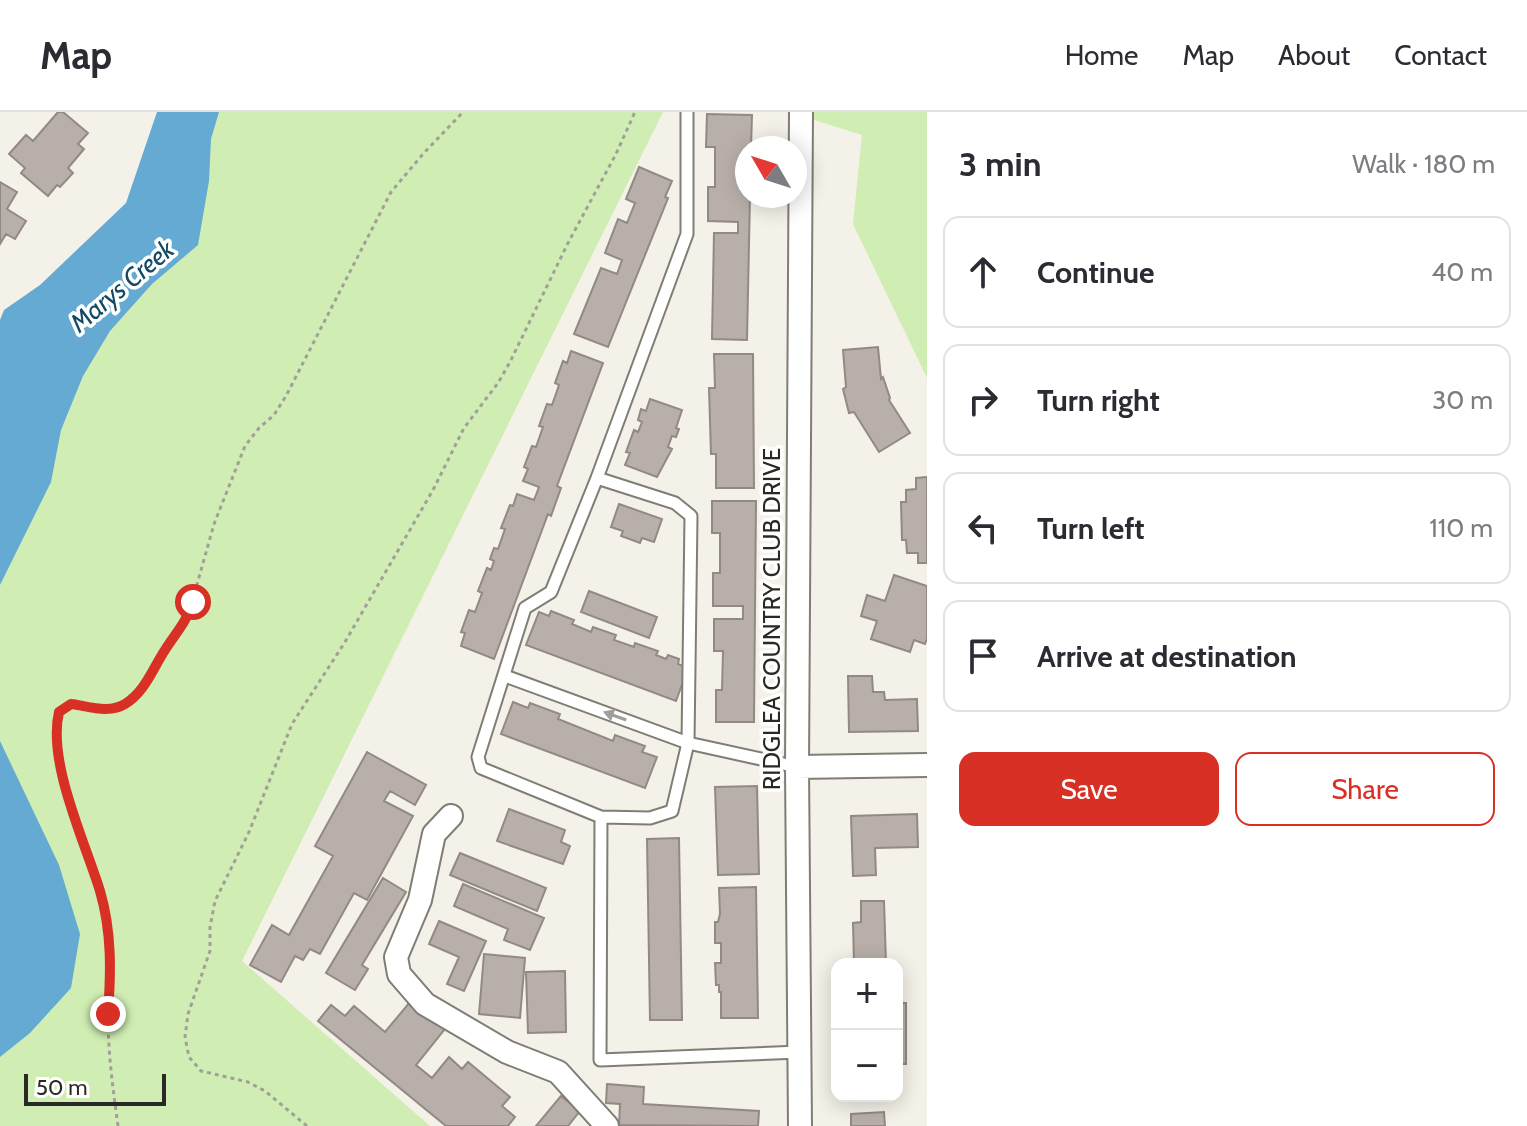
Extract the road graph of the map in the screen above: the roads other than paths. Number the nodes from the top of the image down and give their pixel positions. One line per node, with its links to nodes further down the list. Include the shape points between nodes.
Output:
1 (687, 112): 3 (lane, via 687,234)
2 (801, 112): 7 (street, RIDGLEA COUNTRY CLUB DRIVE)
3 (597, 478): 4 (lane, via 551,592 525,608); 5 (lane, via 675,503 691,516)
4 (505, 676): 5 (lane, one-way to 4); 9 (lane, via 478,757 481,768)
5 (688, 743): 7 (lane); 9 (lane, via 672,811 650,818)
6 (927, 765): 7 (street)
7 (797, 767): 10 (street, RIDGLEA COUNTRY CLUB DRIVE)
8 (451, 816): 11 (street, via 434,834 420,900 396,957 399,974 425,1004 507,1052 558,1072)
9 (601, 817): 10 (lane, via 600,1060)
10 (800, 1052): 12 (street, RIDGLEA COUNTRY CLUB DRIVE)
11 (607, 1126)
12 (800, 1126)

